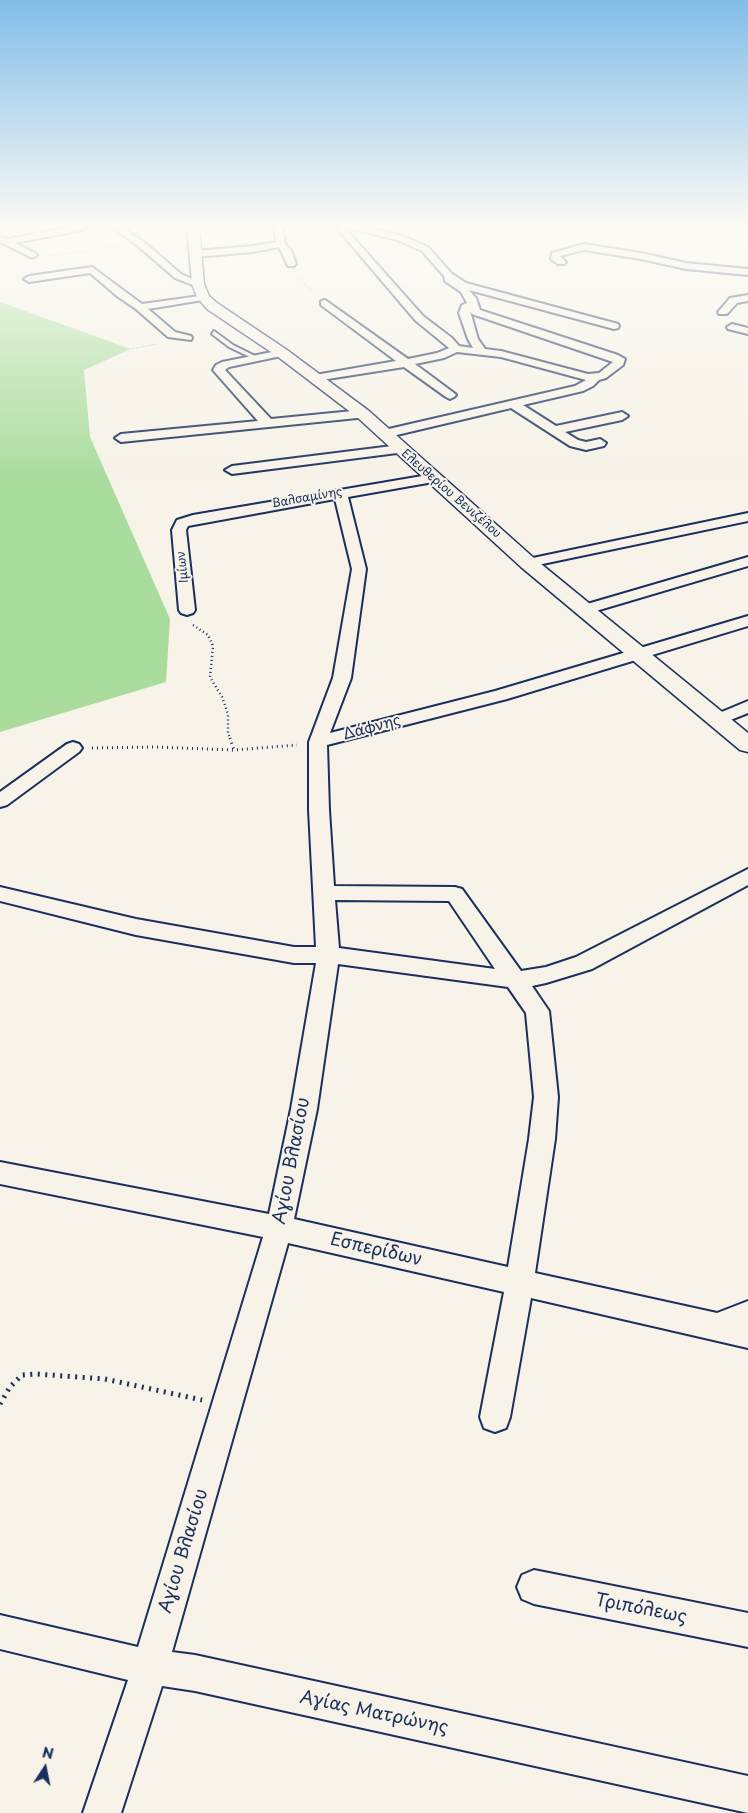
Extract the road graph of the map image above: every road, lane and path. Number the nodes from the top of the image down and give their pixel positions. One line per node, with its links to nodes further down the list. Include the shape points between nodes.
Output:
1 (145, 312): 12 (street, via 172,335)
2 (221, 312): 15 (street, Ελευθερίου Βενιζέλου)
3 (335, 312): 17 (street)
4 (415, 312): 13 (street)
5 (464, 312): 14 (street, via 473,340)
6 (476, 312): 19 (street, via 619,359 602,376)
7 (561, 312): 8 (street)
8 (614, 326)
9 (732, 327): 10 (street)
10 (748, 330)
11 (214, 333): 16 (lane)
12 (187, 338)
13 (456, 349): 14 (street); 17 (street)
14 (481, 351): 19 (street)
15 (282, 353): 16 (street); 18 (street, Ελευθερίου Βενιζέλου)
16 (256, 358): 24 (street, via 226,364 219,370)
17 (406, 363): 18 (street); 20 (street)
18 (311, 375): 22 (street, Ελευθερίου Βενιζέλου)
19 (595, 377): 21 (street, via 578,389)
20 (450, 395)
21 (514, 405): 25 (street); 26 (street)
22 (363, 414): 24 (street); 26 (street, Ελευθερίου Βενιζέλου)
23 (622, 416): 25 (street)
24 (268, 424): 27 (street)
25 (554, 430): 28 (street, via 574,443 586,446)
26 (384, 434): 29 (street, Ελευθερίου Βενιζέλου)
27 (122, 438)
28 (600, 443)
29 (400, 449): 30 (street); 31 (street, Ελευθερίου Βενιζέλου)
30 (232, 470)
31 (434, 478): 32 (street, Βαλσαμίνης); 36 (street, Ελευθερίου Βενιζέλου)
32 (340, 493): 34 (street, Βαλσαμίνης); 43 (street, Αγίου Βλασίου, via 359,569 342,678)
33 (748, 516): 36 (street)
34 (182, 523): 37 (street, Ιμίων, via 179,530)
35 (748, 562): 38 (street)
36 (528, 563): 38 (street, Ελευθερίου Βενιζέλου)
37 (187, 610): 46 (path, via 192,624 208,635 213,646 210,678 228,714 228,733)
38 (583, 610): 40 (street, Ελευθερίου Βενιζέλου)
39 (748, 621): 40 (street, Δάφνης)
40 (639, 653): 42 (street, Ελευθερίου Βενιζέλου); 43 (street, Δάφνης, via 501,695)
41 (748, 706): 42 (street)
42 (718, 720): 44 (street, Ελευθερίου Βενιζέλου)
43 (318, 742): 46 (path); 49 (street, Αγίου Βλασίου)
44 (748, 745)
45 (72, 748): 46 (path); 47 (street)
46 (234, 750)
47 (0, 801)
48 (748, 876): 52 (street, via 584,963)
49 (324, 893): 51 (street, Αγίου Βλασίου); 52 (street, via 455,894)
50 (0, 894): 51 (street, via 213,942 294,955)
51 (328, 956): 52 (street); 54 (street, Αγίου Βλασίου, via 304,1109)
52 (516, 980): 55 (street, via 538,1011 546,1097)
53 (0, 1172): 54 (street, Εσπερίδων)
54 (279, 1228): 55 (street, Εσπερίδων); 60 (street, Αγίου Βλασίου)
55 (520, 1282): 57 (street, Εσπερίδων); 61 (street)
56 (748, 1315): 57 (street)
57 (717, 1327): 58 (street, Εσπερίδων)
58 (748, 1334)
59 (0, 1404): 60 (path, via 22,1375 36,1374 105,1379)
60 (227, 1406): 65 (street, Αγίου Βλασίου)
61 (494, 1416)
62 (534, 1587): 63 (street, Τριπόλεως)
63 (748, 1630)
64 (0, 1632): 65 (street, Αγίας Ματρώνης)
65 (150, 1667): 66 (street, Αγίας Ματρώνης, via 195,1673); 67 (street, Αγίου Βλασίου)
66 (748, 1795)
67 (102, 1813)

